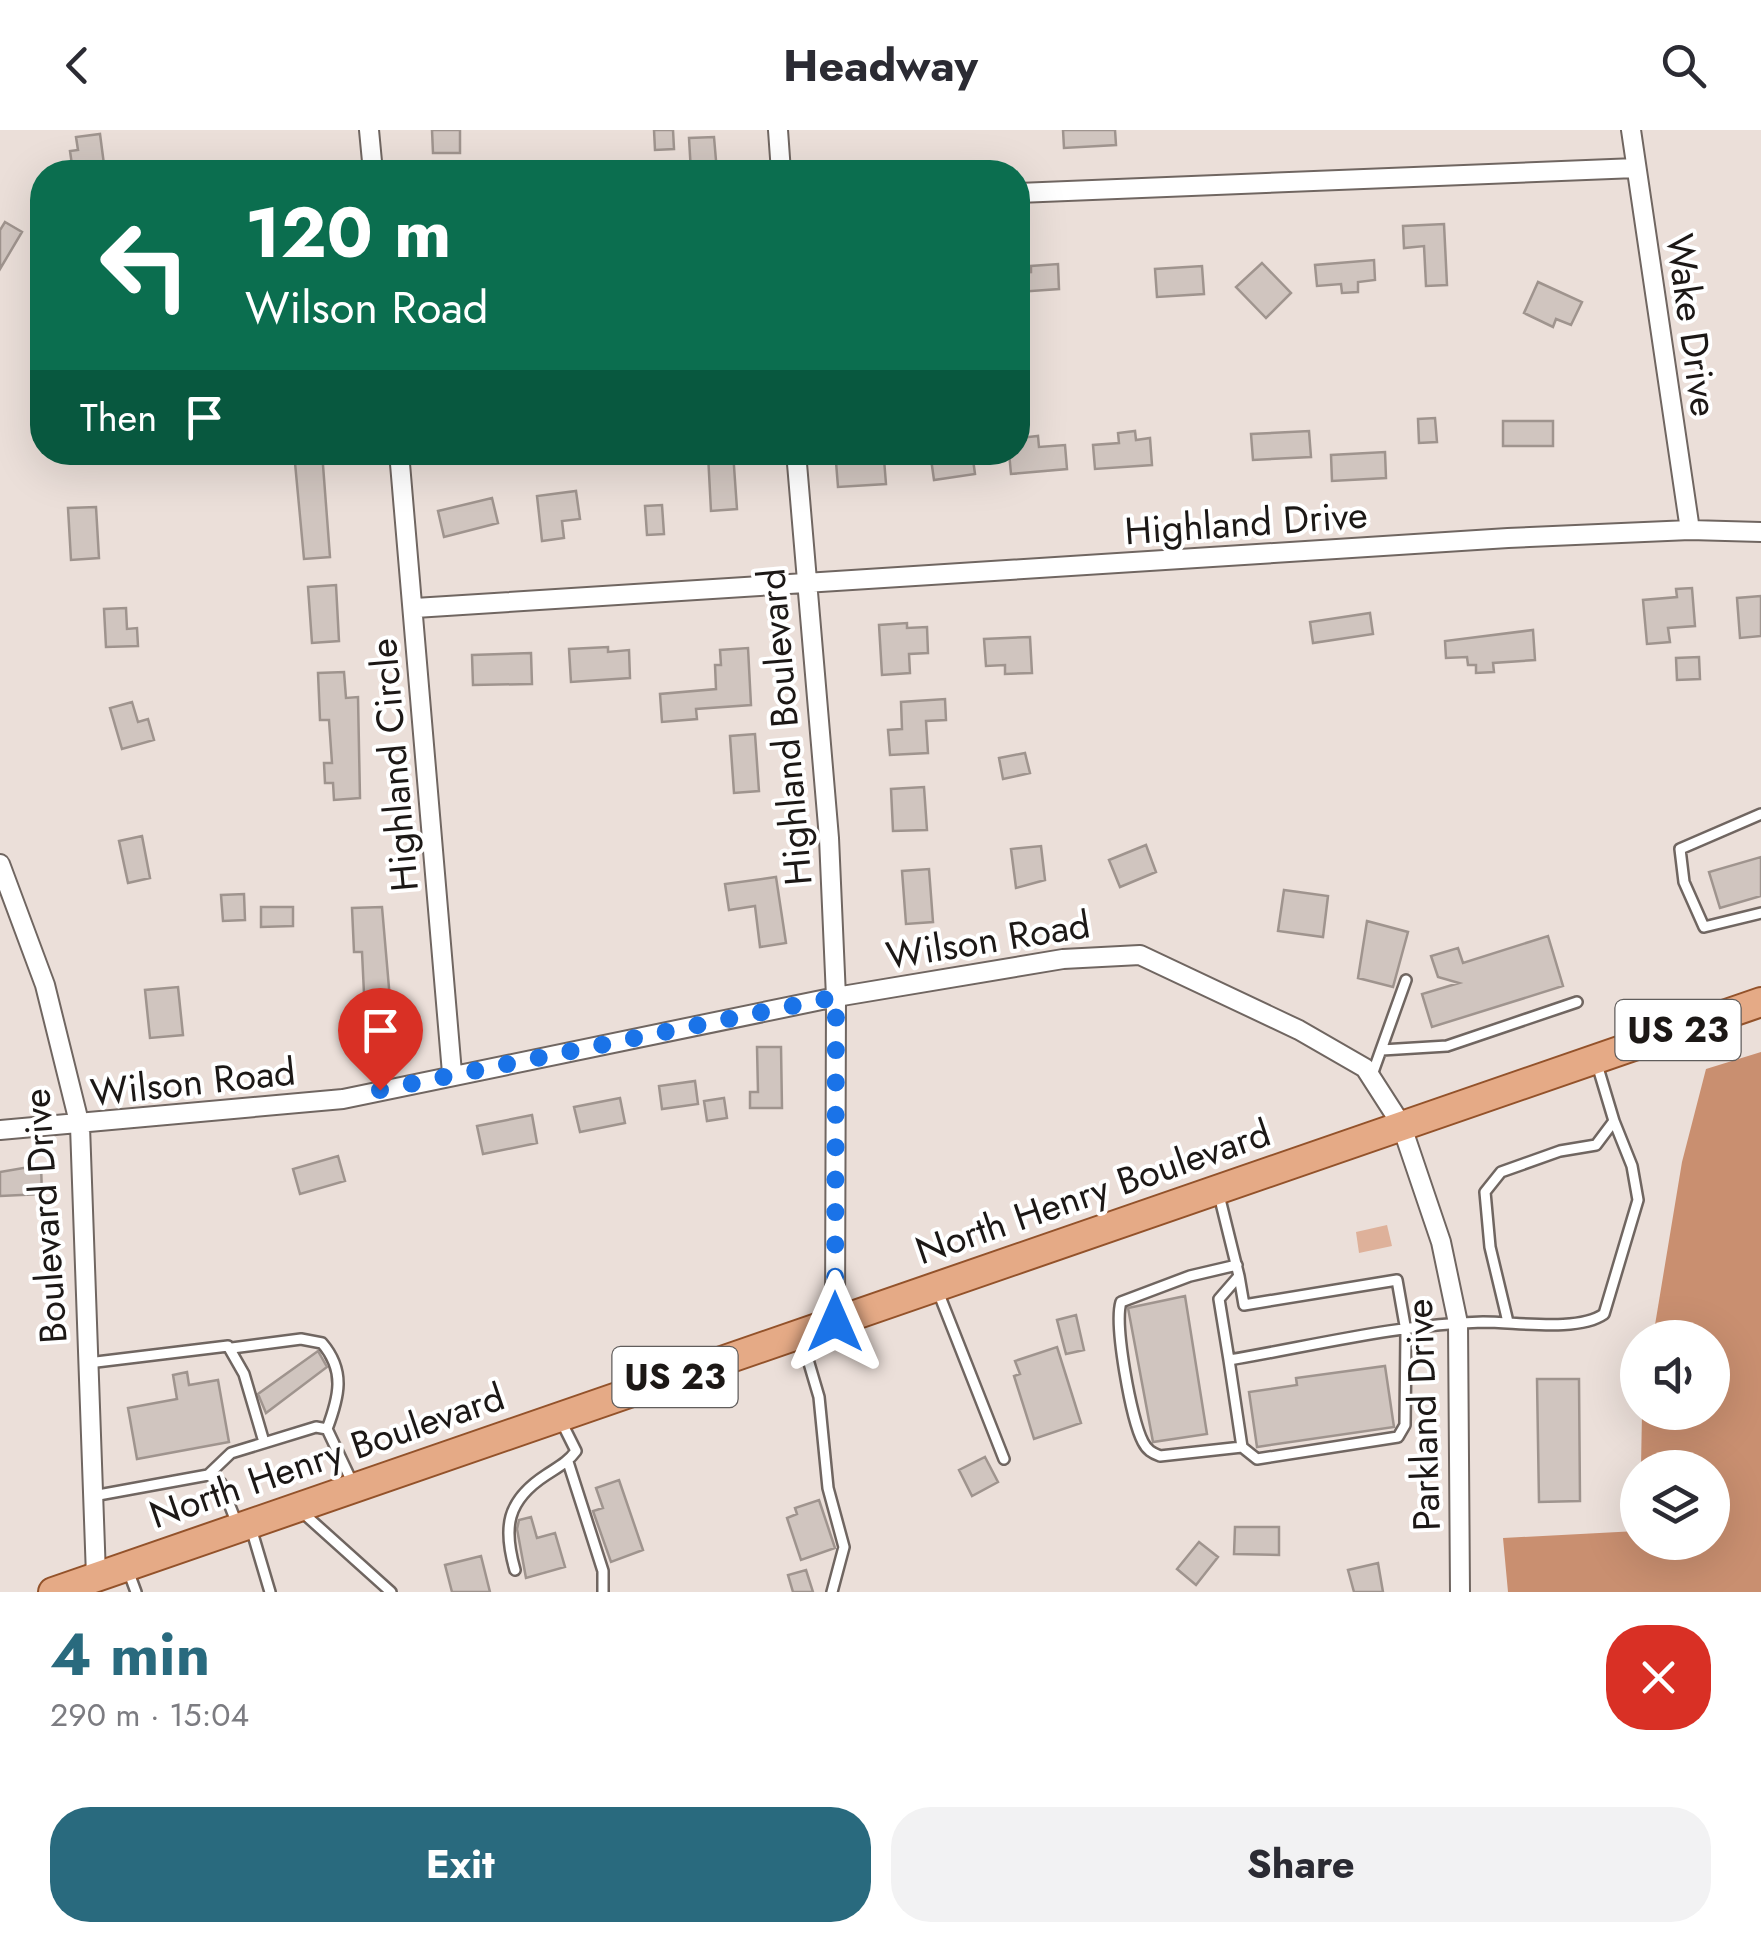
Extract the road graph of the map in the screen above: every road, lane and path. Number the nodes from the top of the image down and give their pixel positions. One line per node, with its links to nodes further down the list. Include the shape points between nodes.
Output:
1 (370, 130): 4 (street)
2 (778, 130): 5 (street)
3 (1631, 130): 6 (street, Wake Drive)
4 (372, 160)
5 (780, 160)
6 (1636, 168): 7 (street); 10 (street, Wake Drive)
7 (1030, 193)
8 (401, 465): 13 (street, Highland Circle)
9 (797, 465): 12 (street, Highland Boulevard)
10 (1690, 530): 11 (street, Highland Drive); 12 (street, Highland Drive)
11 (1761, 532)
12 (807, 585): 13 (street, Highland Drive); 18 (street, Highland Boulevard)
13 (414, 608): 23 (street, Highland Circle)
14 (1761, 814): 16 (lane, via 1680,849 1684,882 1704,928)
15 (0, 864): 27 (street, Boulevard Drive, via 44,985)
16 (1761, 914)
17 (1406, 980): 21 (lane)
18 (836, 997): 23 (street, Wilson Road); 24 (street, Wilson Road, via 1062,958 1140,955 1299,1030); 32 (street, Highland Boulevard)
19 (1577, 1002): 21 (lane, via 1447,1046)
20 (1761, 1002): 22 (main road, North Henry Boulevard / US 23)
21 (1382, 1050): 24 (lane)
22 (1595, 1059): 25 (lane); 26 (main road, North Henry Boulevard / US 23)
23 (452, 1073): 27 (street, Wilson Road, via 344,1099)
24 (1371, 1077): 26 (street, Wilson Road)
25 (1614, 1121): 33 (lane, via 1596,1145 1501,1172 1486,1192 1490,1247); 33 (lane, via 1638,1200 1604,1314 1576,1326)
26 (1401, 1124): 29 (main road, North Henry Boulevard / US 23); 34 (street, Parkland Drive, via 1441,1242)
27 (80, 1126): 28 (street, Wilson Road); 39 (street, Boulevard Drive)
28 (0, 1130)
29 (1217, 1188): 30 (lane); 31 (main road, North Henry Boulevard / US 23)
30 (1238, 1270): 35 (lane, via 1244,1304 1397,1280); 38 (lane, via 1219,1299); 43 (lane, via 1134,1296 1121,1302 1117,1316 1135,1416 1150,1452)
31 (936, 1286): 32 (main road, North Henry Boulevard / US 23); 44 (lane)
32 (835, 1322): 36 (main road, North Henry Boulevard / US 23)
33 (1508, 1322): 34 (lane)
34 (1458, 1323): 35 (lane); 60 (street, Parkland Drive)
35 (1406, 1331): 38 (lane); 43 (lane, via 1405,1425 1398,1437 1257,1459)
36 (800, 1334): 40 (main road, North Henry Boulevard / US 23); 59 (lane, via 819,1397 828,1488 844,1547)
37 (232, 1348): 39 (lane, via 218,1344); 41 (lane, via 301,1339 322,1343 339,1376); 42 (lane)
38 (1229, 1360): 43 (lane)
39 (88, 1363): 48 (street, Boulevard Drive)
40 (559, 1416): 45 (lane, via 576,1450); 47 (main road, North Henry Boulevard / US 23)
41 (327, 1429): 42 (lane, via 310,1427); 47 (lane)
42 (264, 1442): 46 (lane, via 223,1458)
43 (1242, 1447)
44 (1004, 1458)
45 (568, 1462): 52 (lane, via 542,1477 512,1511 505,1535); 58 (lane, via 604,1571)
46 (208, 1475): 48 (lane); 50 (lane, via 221,1483)
47 (354, 1487): 49 (main road, North Henry Boulevard / US 23)
48 (93, 1496): 53 (street, Boulevard Drive)
49 (296, 1507): 50 (main road, North Henry Boulevard / US 23); 57 (lane)
50 (244, 1525): 51 (main road, North Henry Boulevard / US 23); 56 (lane)
51 (126, 1565): 53 (main road, North Henry Boulevard / US 23); 55 (lane)
52 (515, 1570)
53 (96, 1576): 54 (main road, North Henry Boulevard / US 23)
54 (53, 1592)
55 (136, 1592)
56 (270, 1592)
57 (392, 1592)
58 (603, 1592)
59 (832, 1592)
60 (1460, 1592)

